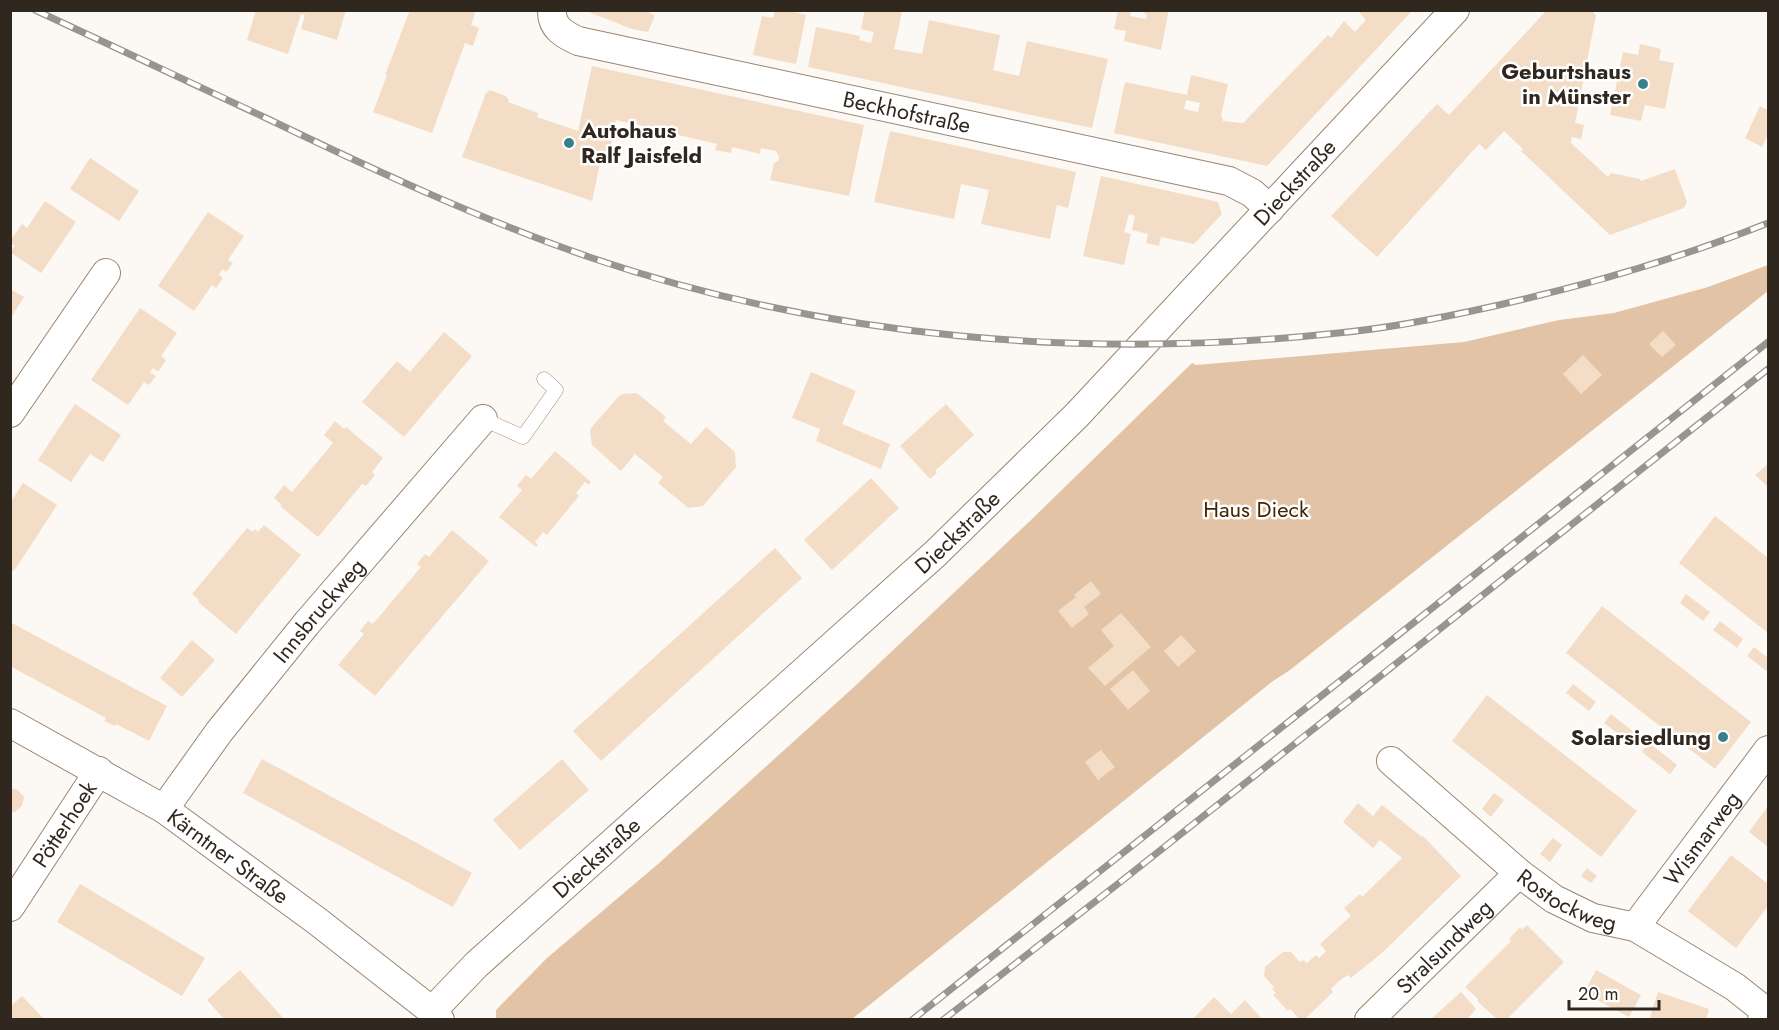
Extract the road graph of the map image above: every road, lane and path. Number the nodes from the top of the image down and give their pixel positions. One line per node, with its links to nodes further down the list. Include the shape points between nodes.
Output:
1 (552, 10): 3 (street, Beckhofstraße, via 560,33 578,41 1229,181)
2 (1455, 10): 3 (street, Dieckstraße)
3 (1270, 209): 17 (street, Dieckstraße, via 1077,415 935,554 476,965)
4 (106, 273): 6 (street)
5 (544, 379): 7 (lane, via 556,390 523,437)
6 (10, 413)
7 (483, 419): 12 (street, Innsbruckweg, via 248,695)
8 (10, 723): 11 (street, Kärntner Straße)
9 (1768, 750): 15 (street, Wismarweg)
10 (1390, 760): 13 (street, Rostockweg)
11 (99, 771): 12 (street, Kärntner Straße); 14 (street, Pötterhoek)
12 (164, 808): 17 (street, Kärntner Straße, via 317,921)
13 (1520, 873): 15 (street, Rostockweg, via 1554,899 1593,918); 18 (street, Stralsundweg)
14 (11, 904)
15 (1635, 927): 16 (street, Rostockweg, via 1734,987)
16 (1765, 1012)
17 (432, 1017)
18 (1369, 1020)

